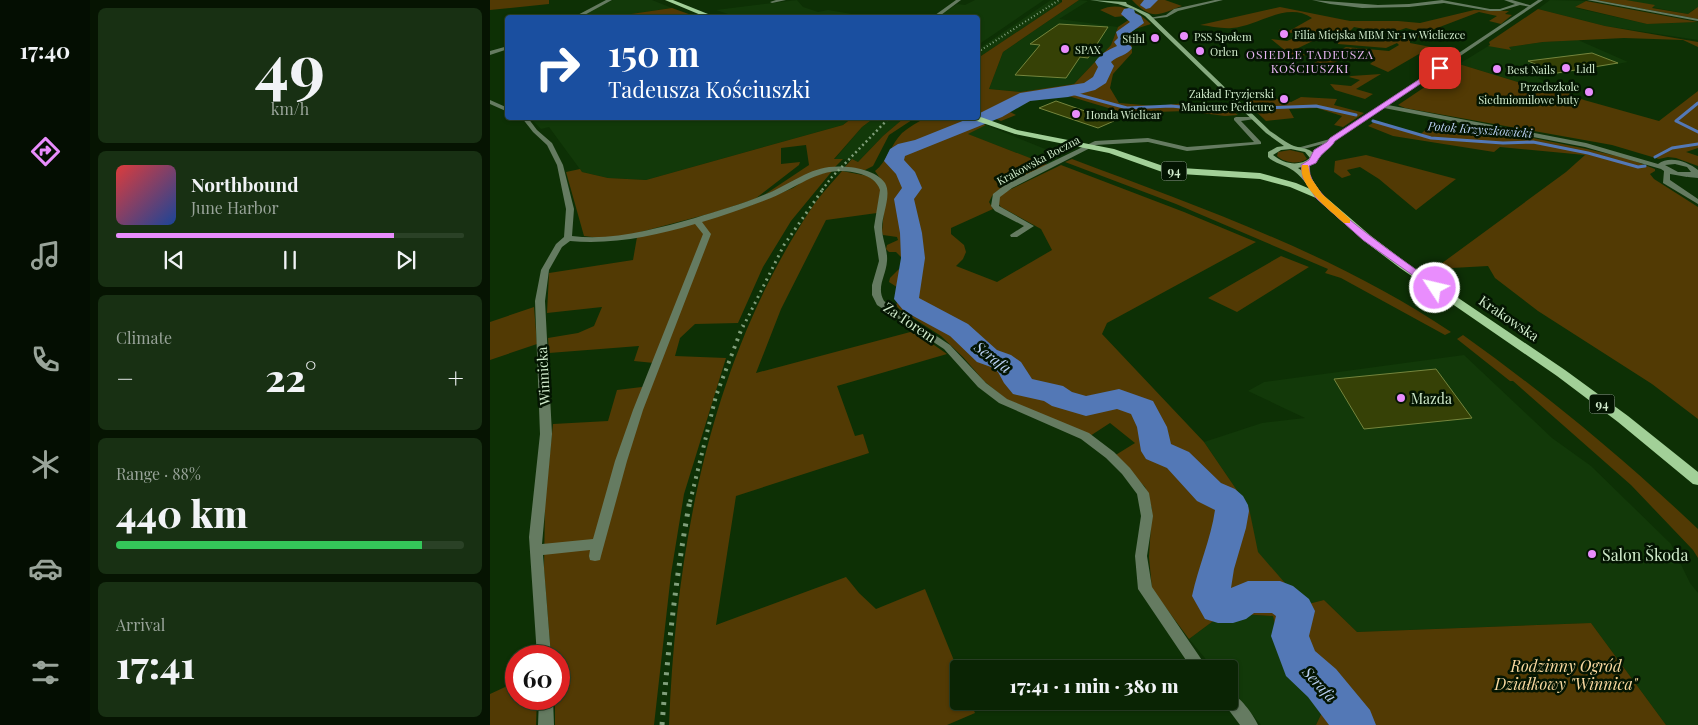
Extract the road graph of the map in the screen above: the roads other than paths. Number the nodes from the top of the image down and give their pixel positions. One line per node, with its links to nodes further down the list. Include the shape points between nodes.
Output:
1 (610, 0): 20 (street)
2 (668, 0): 21 (main road)
3 (784, 0): 14 (street)
4 (960, 0): 22 (street)
5 (1092, 0): 13 (main road)
6 (1131, 0): 16 (main road); 19 (main road)
7 (1222, 0): 23 (street)
8 (1314, 0): 15 (street, via 1370,7)
9 (1434, 0): 15 (street)
10 (1506, 0): 17 (street)
11 (1541, 0): 18 (street)
12 (1592, 0): 24 (street)
13 (1109, 1): 16 (main road)
14 (772, 2)
15 (1442, 2): 17 (street, via 1490,10)
16 (1120, 3): 19 (main road)
17 (1518, 4): 18 (street)
18 (1531, 6): 28 (street)
19 (1135, 8): 23 (main road)
20 (580, 15)
21 (707, 15)
22 (938, 15)
23 (1151, 18): 30 (main road)
24 (1698, 20)
25 (505, 49): 26 (street)
26 (490, 54)
27 (490, 102): 29 (street)
28 (1383, 106): 34 (street); 42 (street, via 1598,148)
29 (505, 109)
30 (1253, 118): 33 (main road); 35 (street, Krakowska Boczna, via 1236,119 1259,142 1253,144 1180,149 1142,140)
31 (980, 119): 35 (main road, 94, via 1031,136)
32 (527, 120): 50 (street, via 550,144 560,164 570,209)
33 (1268, 132): 36 (main road); 37 (main road)
34 (1332, 140): 38 (street); 39 (street)
35 (1088, 146): 46 (main road, 94, via 1165,170 1270,178); 49 (street, Krakowska Boczna, via 1009,186 996,196 994,206 998,210 1030,226)
36 (1291, 147): 37 (main road); 38 (main road)
37 (1276, 148): 40 (main road, Krakowska, via 1270,153 1272,158)
38 (1300, 148): 39 (main road)
39 (1314, 156): 41 (main road, via 1313,161)
40 (1289, 165): 41 (main road); 44 (main road, Krakowska)
41 (1305, 165): 44 (main road, Krakowska)
42 (1664, 167): 43 (street); 43 (street, via 1680,163 1689,166); 45 (street, via 1666,181)
43 (1693, 174): 45 (street, via 1677,183)
44 (1307, 178): 46 (main road, Krakowska)
45 (1682, 192): 47 (street)
46 (1319, 196): 51 (main road, Krakowska / 94, via 1404,266 1562,373)
47 (1698, 202)
48 (696, 220): 50 (street, Za Torem, via 630,237); 52 (street, via 707,234 635,418 597,550); 54 (street, Za Torem, via 769,196 824,170 848,170 880,180 884,190 878,227 883,261 876,285 880,303 947,347 982,385 1003,401 1084,436 1126,471 1143,493 1147,516 1141,556 1145,588)
49 (1014, 235)
50 (568, 238): 52 (street, Winnicka, via 559,246 545,270 540,301 546,434)
51 (1698, 480)
52 (536, 550): 53 (street, Winnicka)
53 (543, 645)
54 (1195, 660)
55 (546, 710): 57 (street)
56 (1237, 710): 58 (street)
57 (546, 725)
58 (1250, 725)

